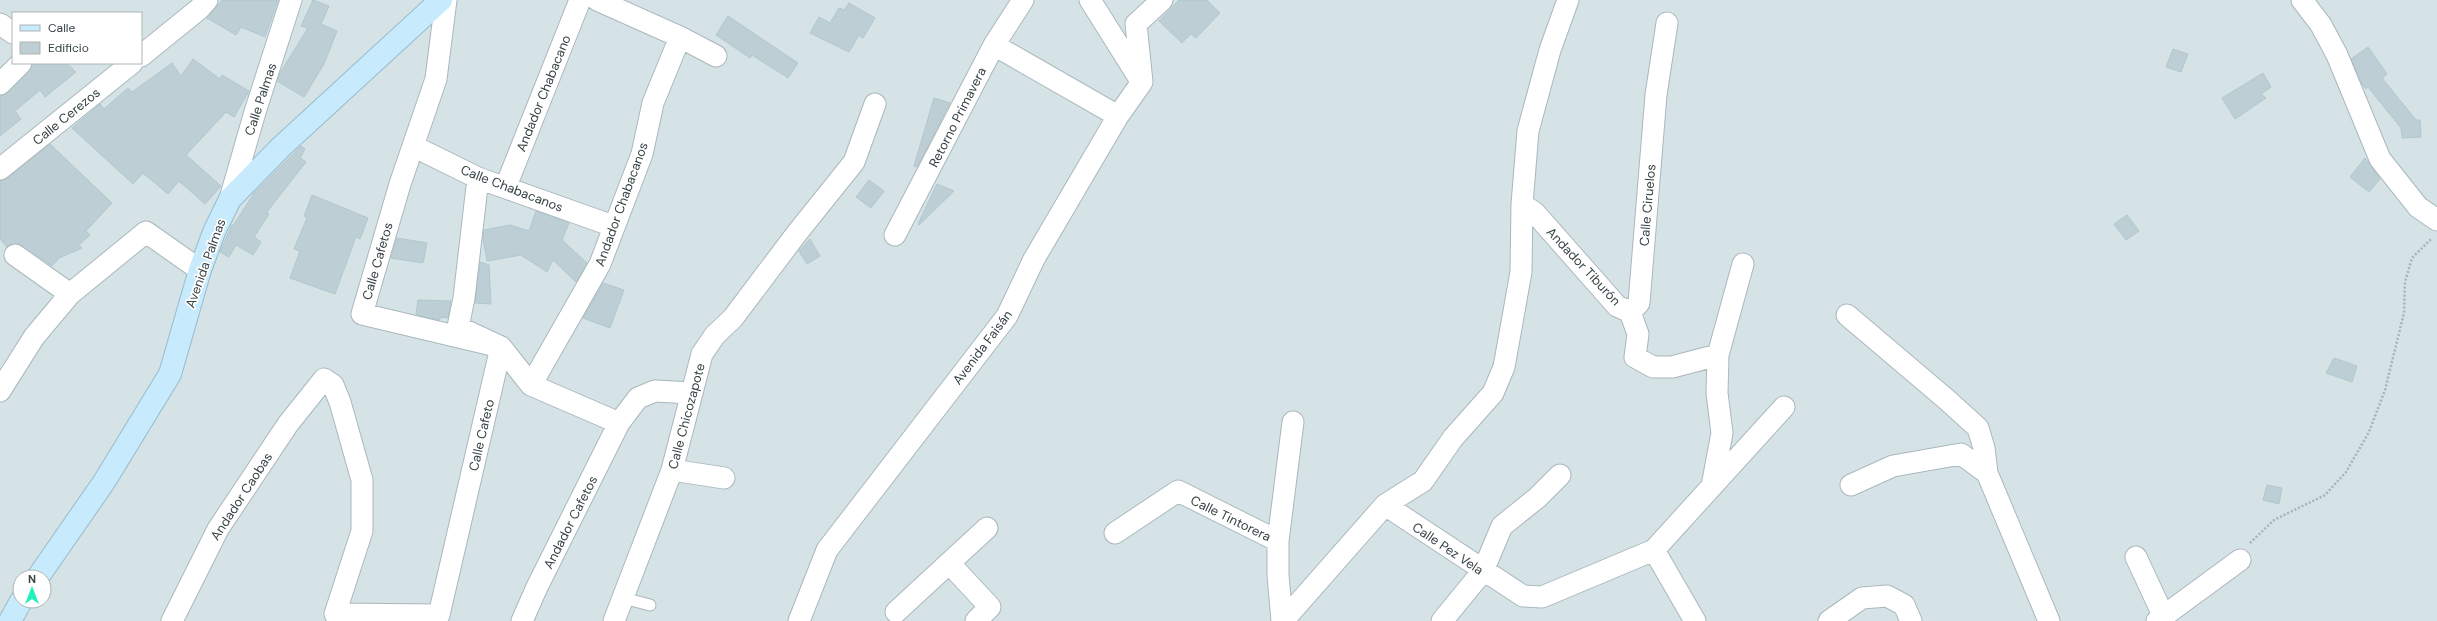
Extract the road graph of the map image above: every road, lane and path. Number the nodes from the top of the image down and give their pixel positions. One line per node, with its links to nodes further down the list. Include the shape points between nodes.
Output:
1 (291, 0): 29 (street, Calle Palmas, via 254,112)
2 (441, 0): 29 (main road, Avenida Palmas, via 281,146)
3 (446, 0): 25 (street, Calle Cafetos, via 436,79)
4 (580, 0): 28 (street, Andador Chabacano)
5 (597, 0): 15 (street)
6 (1023, 0): 16 (street, Retorno Primavera)
7 (1090, 0): 21 (street)
8 (1162, 0): 21 (street, via 1136,24)
9 (1568, 0): 30 (street, via 1550,50 1528,131)
10 (2302, 0): 31 (street, via 2321,25 2337,55 2380,159 2418,207)
11 (198, 3): 17 (street)
12 (1668, 23): 39 (street, Calle Ciruelos, via 1656,95 1639,303)
13 (0, 24): 14 (street)
14 (12, 32)
15 (680, 37): 18 (street); 32 (street, Andador Chabacanos, via 653,104 642,154)
16 (994, 45): 24 (street); 34 (street, Retorno Primavera)
17 (142, 55)
18 (716, 56)
19 (20, 64): 22 (street)
20 (131, 64): 26 (street, Calle Cerezos)
21 (1142, 82): 24 (street, Avenida Faisán)
22 (0, 84)
23 (875, 104): 46 (street, Calle Chicozapote, via 854,162 796,233 733,318 715,335 702,354)
24 (1118, 116): 76 (street, Avenida Faisán, via 1034,259 1007,316 827,550)
25 (412, 146): 27 (street, Calle Chabacanos); 41 (street, Calle Cafetos, via 362,314)
26 (0, 169)
27 (478, 178): 28 (street, Calle Chabacanos); 41 (street, via 464,298 458,327)
28 (506, 186): 32 (street, Calle Chabacanos)
29 (230, 199): 37 (main road, Avenida Palmas)
30 (1522, 204): 39 (street, Andador Tiburón, via 1535,213 1617,306); 56 (street, via 1521,272 1504,366 1493,393 1453,438 1423,481)
31 (2437, 220)
32 (613, 226): 44 (street, Andador Chabacanos, via 600,264)
33 (2437, 234): 62 (path, via 2412,258 2405,282 2404,313 2385,390 2369,432 2346,472 2325,495 2274,520 2252,539)
34 (895, 236)
35 (15, 255): 38 (street)
36 (1743, 264): 42 (street)
37 (200, 270): 38 (street, via 146,232); 64 (main road, Avenida Palmas, via 170,374 104,482)
38 (70, 294): 45 (street, via 34,337)
39 (1630, 312): 42 (street, Andador Tiburón, via 1638,334 1635,357 1653,367 1672,368)
40 (1847, 315): 51 (street, via 1978,428)
41 (502, 347): 43 (street, Calle Cafeto, via 439,614 335,614 362,531 362,480 340,402 333,385); 44 (street)
42 (1718, 355): 55 (street, via 1717,393 1722,432)
43 (324, 379): 73 (street, Andador Caobas, via 288,424 218,529)
44 (531, 385): 49 (street)
45 (0, 391)
46 (692, 393): 49 (street, Andador Cafetos, via 655,391 638,398); 50 (street, Calle Chicozapote)
47 (1784, 407): 55 (street)
48 (1293, 422): 59 (street)
49 (619, 423): 74 (street, Andador Cafetos)
50 (672, 470): 53 (street); 66 (street, Calle Chicozapote)
51 (1987, 473): 54 (street, via 1961,454 1893,466); 82 (street)
52 (1560, 475): 65 (street, via 1537,498 1502,526)
53 (724, 478)
54 (1851, 485)
55 (1712, 487): 60 (street)
56 (1385, 506): 65 (street, Calle Pez Vela); 77 (street)
57 (988, 528): 63 (street)
58 (1115, 533): 59 (street, Calle Tintorera, via 1178,491)
59 (1278, 541): 77 (street, Calle Tintorera, via 1278,575)
60 (1654, 550): 65 (street, Calle Pez Vela, via 1542,597 1523,596); 79 (street)
61 (2136, 557): 71 (street)
62 (2240, 560): 71 (street)
63 (950, 564): 69 (street); 70 (street)
64 (44, 569)
65 (1483, 571): 78 (street)
66 (622, 598): 67 (lane); 75 (street, Calle Chicozapote)
67 (650, 605)
68 (17, 609): 72 (main road)
69 (896, 612)
70 (983, 614)
71 (2160, 618)
72 (10, 621)
73 (172, 621)
74 (522, 621)
75 (614, 621)
76 (799, 621)
77 (1283, 621)
78 (1442, 621)
79 (1695, 621)
80 (1829, 621): 81 (street, via 1862,598 1887,596 1904,605)
81 (1911, 621)
82 (2049, 621)

